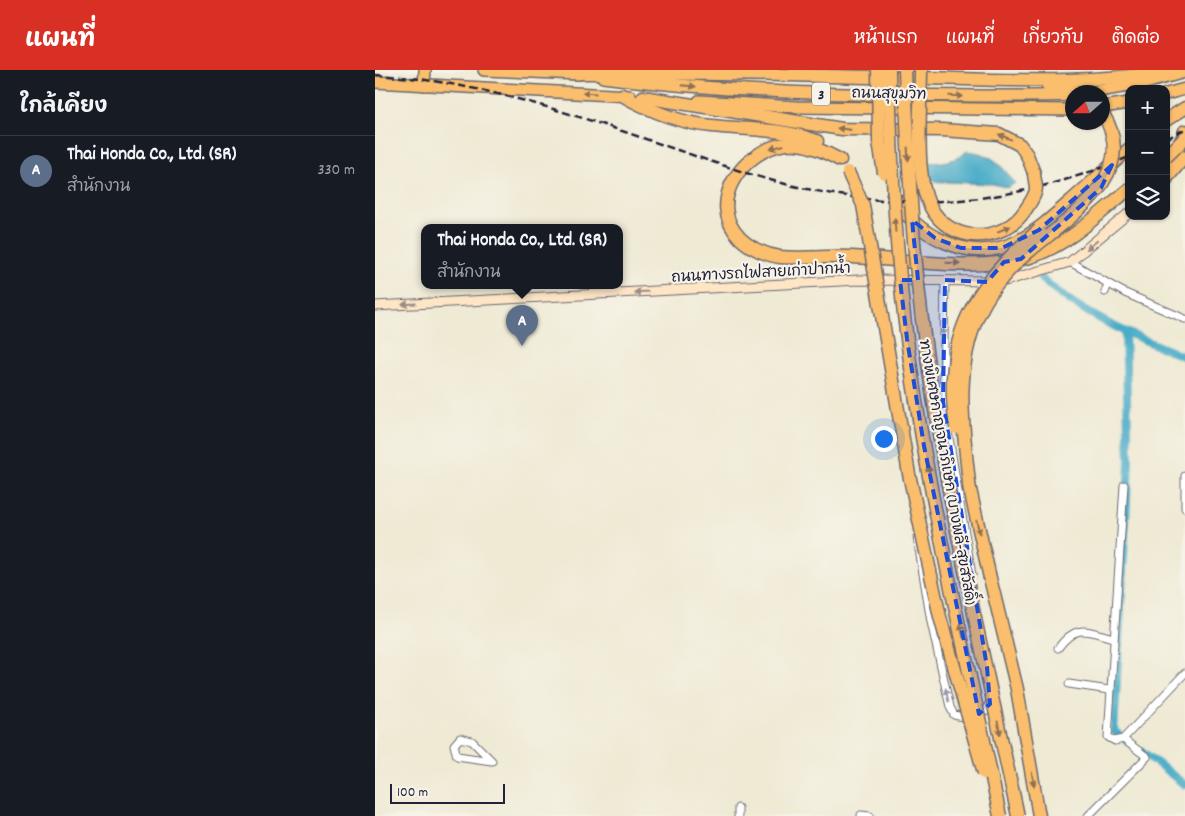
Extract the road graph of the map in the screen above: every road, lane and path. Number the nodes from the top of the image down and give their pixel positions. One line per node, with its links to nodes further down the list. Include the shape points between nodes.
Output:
1 (425, 70): 16 (highway)
2 (485, 70): 11 (highway, ถนนสุขุมวิท / 3)
3 (834, 70): 13 (highway)
4 (878, 70): 42 (highway, bridge, via 881,159 889,186 910,218 935,238 975,250 1002,248)
5 (889, 70): 62 (highway, ทางพิเศษกาญจนาภิเษก (บางพลี-สุขสวัสดิ์), one-way to 5, bridge, via 915,394 898,265)
6 (905, 70): 63 (highway, ทางพิเศษกาญจนาภิเษก (บางพลี-สุขสวัสดิ์), one-way to 63, bridge, via 910,195 924,336 951,494)
7 (921, 70): 23 (highway, one-way to 23, bridge, via 921,162 929,205 957,232 976,236 1006,230 1021,217 1036,190 1027,155 1020,145 999,134 942,130 842,129)
8 (959, 70): 14 (highway)
9 (1173, 70): 14 (highway, via 1099,79)
10 (1185, 72): 18 (highway)
11 (571, 73): 12 (highway); 22 (highway, ถนนสุขุมวิท / 3, one-way to 22, via 795,93)
12 (681, 74): 13 (highway); 17 (highway, via 758,82 1040,85)
13 (809, 76): 14 (highway)
14 (1017, 80)
15 (375, 82): 16 (highway, ถนนสุขุมวิท / 3)
16 (424, 85): 21 (highway, ถนนสุขุมวิท / 3, one-way to 16)
17 (1065, 89)
18 (1110, 89)
19 (1185, 89): 20 (highway)
20 (1170, 93)
21 (622, 95): 23 (highway, ถนนสุขุมวิท / 3); 35 (highway, via 648,110 679,120 806,136 827,146)
22 (1065, 96)
23 (643, 97): 27 (highway, ถนนสุขุมวิท / 3, via 788,106)
24 (1125, 104): 25 (highway)
25 (1110, 106)
26 (1185, 108): 28 (highway)
27 (1065, 110)
28 (1170, 117)
29 (1110, 129): 50 (highway, bridge, via 1113,161 1101,188 996,285 972,332 966,354 962,396)
30 (1185, 131): 37 (highway)
31 (1185, 138): 33 (highway, bridge)
32 (1125, 153): 42 (highway)
33 (1170, 153)
34 (1185, 157): 38 (highway)
35 (840, 160): 40 (highway, one-way to 40, via 821,149 799,144 773,148 750,159 733,178 729,196 729,219 739,237 757,250 780,257 999,263 1045,252 1078,232); 61 (highway, bridge, via 863,204 909,474 940,617)
36 (1185, 165): 39 (main road)
37 (1168, 175)
38 (1170, 175)
39 (1170, 177)
40 (1125, 192)
41 (1125, 216): 43 (main road, ถนนทางรถไฟสายเก่าปากน้ำ, one-way to 43)
42 (1039, 230): 50 (highway, bridge, via 990,277 967,316 958,341 953,367 953,411)
43 (1070, 262): 45 (main road, ถนนทางรถไฟสายเก่าปากน้ำ, via 1005,282); 47 (street, via 1106,288)
44 (873, 280): 45 (main road, ถนนทางรถไฟสายเก่าปากน้ำ); 45 (street, one-way to 44, via 943,402 987,668 990,704 987,711 968,718 954,715 950,707 933,632); 46 (main road, ถนนทางรถไฟสายเก่าปากน้ำ, one-way to 46)
45 (945, 280)
46 (375, 306)
47 (1185, 318)
48 (1185, 476): 51 (street)
49 (1124, 485): 52 (street)
50 (970, 492): 64 (highway, one-way to 64, bridge, via 1015,680)
51 (1185, 508)
52 (1113, 638): 53 (street, via 1077,631); 56 (street)
53 (1058, 648)
54 (1185, 673): 57 (street)
55 (1069, 684): 56 (street)
56 (1109, 690): 57 (street, via 1107,733 1111,740)
57 (1124, 738): 65 (street, via 1147,757)
58 (453, 745): 58 (street, via 460,738 468,738 492,761 460,758)
59 (862, 816): 60 (street)
60 (870, 816)
61 (996, 816)
62 (1000, 816)
63 (1018, 816)
64 (1039, 816)
65 (1088, 816)

